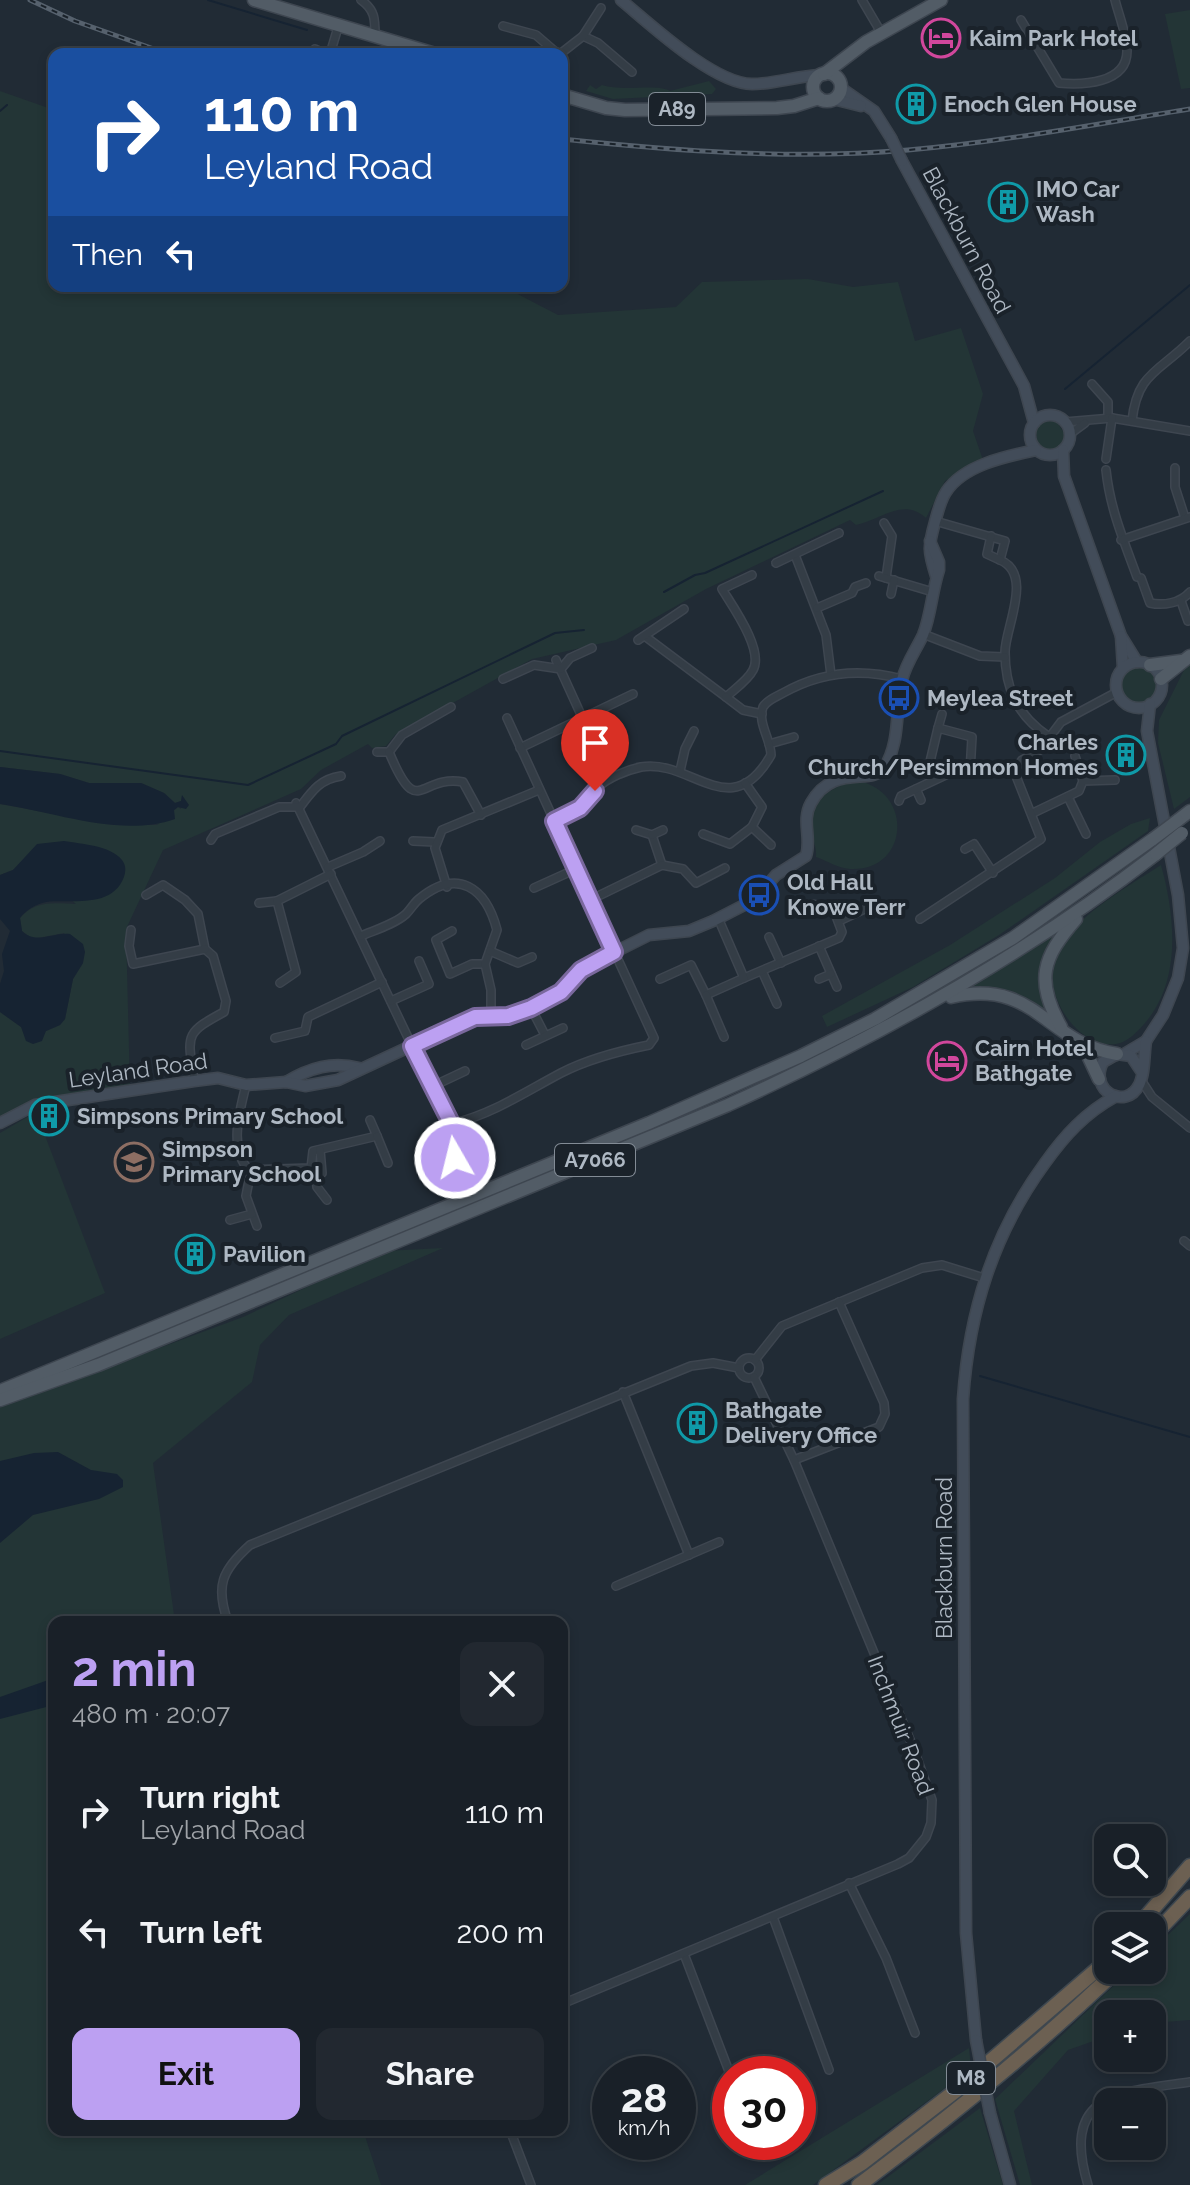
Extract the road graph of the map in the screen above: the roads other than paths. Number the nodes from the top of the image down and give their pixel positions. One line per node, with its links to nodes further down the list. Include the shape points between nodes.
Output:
1 (254, 0): 9 (main road)
2 (361, 0): 12 (street, via 372,9)
3 (621, 0): 19 (main road, Blackburn Road, via 723,76 752,84 797,76)
4 (941, 0): 11 (main road)
5 (1115, 0): 8 (street, via 1127,52 1123,66 1110,77 1082,85 1059,83)
6 (861, 1): 11 (street)
7 (601, 8): 13 (street)
8 (1021, 20)
9 (339, 24): 12 (main road); 14 (street)
10 (503, 26): 16 (street, via 536,35)
11 (882, 34): 19 (main road, via 848,55)
12 (375, 35): 15 (main road)
13 (583, 36): 17 (street); 18 (street)
14 (330, 48)
15 (405, 48)
16 (552, 48)
17 (567, 48)
18 (632, 72)
19 (825, 86): 20 (main road, A89, via 794,106 625,110); 23 (main road, Blackburn Road, bridge, via 874,111 890,131)
20 (568, 97)
21 (1190, 341): 26 (street, via 1143,381)
22 (1092, 384): 25 (street, via 1108,402)
23 (1025, 388): 24 (main road, Blackburn Road); 29 (main road, Blackburn Road)
24 (1049, 415): 27 (main road); 29 (main road)
25 (1110, 418): 26 (street); 28 (street); 37 (street)
26 (1132, 421): 30 (street)
27 (1065, 422): 28 (street); 31 (main road)
28 (1086, 422): 31 (street)
29 (1034, 423): 32 (main road)
30 (1190, 431)
31 (1070, 434): 34 (main road)
32 (1029, 437): 33 (main road); 35 (main road, Leyland Road)
33 (1036, 450): 35 (main road, Leyland Road); 36 (main road)
34 (1063, 450): 36 (main road); 40 (main road)
35 (1008, 456): 42 (main road, Leyland Road, via 953,484)
36 (1047, 456): 40 (main road)
37 (1106, 459)
38 (1175, 468): 41 (street, via 1175,487)
39 (1106, 470): 46 (street)
40 (1064, 476): 63 (main road)
41 (1188, 517): 46 (street)
42 (935, 521): 45 (street); 54 (main road, Leyland Road, via 928,553 936,578)
43 (884, 523): 51 (street, via 892,536)
44 (839, 533): 47 (street)
45 (991, 536): 48 (street, via 987,554); 48 (street, via 1005,541)
46 (1122, 540): 58 (street, via 1150,603)
47 (795, 555): 49 (street); 59 (street)
48 (1000, 560): 67 (street, via 1010,567 1017,594)
49 (776, 563)
50 (752, 575): 53 (street)
51 (886, 578): 54 (street); 57 (street)
52 (866, 583): 59 (street)
53 (722, 589): 56 (street); 79 (street, via 757,660 753,672)
54 (933, 592): 62 (main road, Leyland Road)
55 (1190, 592): 58 (street)
56 (714, 593)
57 (891, 594)
58 (1181, 601): 61 (street)
59 (817, 608): 73 (street)
60 (684, 609): 64 (street)
61 (1188, 621)
62 (923, 634): 67 (street, via 980,656); 75 (main road, Leyland Road)
63 (1121, 636): 70 (main road); 71 (main road)
64 (646, 637): 65 (street); 79 (street)
65 (638, 640)
66 (592, 648): 72 (street, via 570,658)
67 (1005, 657): 91 (street, via 1018,708)
68 (1186, 658): 70 (main road); 76 (main road)
69 (556, 660): 72 (street)
70 (1144, 664): 71 (main road); 76 (main road)
71 (1123, 668): 78 (main road, via 1116,680)
72 (561, 669): 74 (street, via 534,665); 85 (street)
73 (831, 675): 75 (street, via 865,672); 83 (street, via 771,699)
74 (503, 679)
75 (902, 679): 144 (main road, Leyland Road, via 899,723 886,766 872,776 844,776 824,786 806,816 806,856 776,875 754,900)
76 (1161, 679): 80 (main road, via 1160,694)
77 (633, 694): 85 (street)
78 (1119, 695): 82 (main road); 91 (street, via 1061,722)
79 (726, 697): 83 (street, via 743,710)
80 (1150, 704): 82 (main road); 89 (main road)
81 (451, 707): 95 (street, via 402,735)
82 (1133, 707): 89 (main road)
83 (762, 714): 92 (street)
84 (942, 714): 86 (street)
85 (582, 717): 93 (street)
86 (938, 728): 97 (street); 100 (street, via 972,737)
87 (498, 730): 93 (street, via 508,722)
88 (694, 731): 99 (street)
89 (1147, 731): 182 (main road, via 1183,948 1171,1000)
90 (794, 737): 92 (street)
91 (1049, 737): 98 (street)
92 (769, 744): 104 (street, via 769,759)
93 (520, 748): 106 (street)
94 (377, 752): 95 (street)
95 (389, 752): 113 (street, via 407,787 422,790 463,782)
96 (1075, 756): 103 (street)
97 (929, 766)
98 (1016, 768): 100 (street); 112 (street)
99 (680, 771): 104 (street, via 709,787); 114 (street, via 653,766 620,774 603,783 580,808)
100 (970, 772): 105 (street, via 952,772)
101 (341, 776): 110 (street, via 327,778)
102 (1115, 780): 103 (street)
103 (1083, 781): 107 (street)
104 (745, 783): 115 (street, via 762,807)
105 (916, 789): 108 (street); 109 (street)
106 (539, 790): 113 (street); 114 (street)
107 (1068, 797): 112 (street); 120 (street)
108 (921, 800)
109 (899, 801)
110 (298, 805): 123 (street, via 279,807); 133 (street)
111 (1190, 811): 116 (main road, A7066)
112 (1033, 813): 134 (street, via 1041,839)
113 (481, 815): 126 (street, via 442,830)
114 (554, 821): 132 (street)
115 (752, 827): 119 (street, via 730,844); 128 (street)
116 (1183, 827): 142 (main road, A7066, bridge); 217 (main road, A7066, bridge, via 1153,839 1013,938 801,1056)
117 (636, 830): 121 (street)
118 (663, 830): 121 (street)
119 (703, 834)
120 (1086, 834)
121 (652, 835): 130 (street)
122 (983, 838): 127 (street)
123 (211, 840)
124 (380, 841): 133 (street)
125 (413, 841): 126 (street)
126 (435, 842): 135 (street)
127 (974, 844): 129 (street); 134 (street)
128 (771, 845)
129 (965, 849)
130 (662, 865): 131 (street, via 683,869 696,883); 138 (street)
131 (725, 868)
132 (576, 869): 136 (street); 138 (street)
133 (330, 870): 139 (street); 149 (street)
134 (993, 873): 145 (street)
135 (447, 887): 149 (street, via 423,896 404,915); 153 (street, via 471,887 486,898 497,930)
136 (534, 888)
137 (146, 895): 152 (street, via 163,885 194,908)
138 (590, 900): 154 (street)
139 (277, 901): 140 (street); 167 (street, via 296,972)
140 (259, 903)
141 (871, 906): 146 (street)
142 (1086, 907): 170 (main road, A7066); 178 (main road, A7066, via 1059,939 1046,966 1046,994)
143 (801, 912): 146 (street, via 811,904 833,908)
144 (718, 918): 154 (main road, Leyland Road, via 689,931 649,935); 163 (street)
145 (920, 919)
146 (839, 921): 151 (street, via 839,938)
147 (131, 930): 156 (street, via 133,964)
148 (452, 931): 159 (street, via 436,940 450,974)
149 (361, 936): 166 (street)
150 (769, 937): 158 (street)
151 (819, 946): 158 (street); 162 (street)
152 (205, 949): 156 (street); 190 (street, via 213,956 226,1005 194,1031)
153 (490, 951): 155 (street, via 518,963); 159 (street)
154 (614, 952): 173 (main road, Leyland Road); 201 (street, via 653,1034 649,1045 580,1065 488,1114)
155 (532, 957)
156 (147, 961): 161 (street)
157 (419, 961): 171 (street, via 429,984)
158 (781, 963): 160 (street)
159 (485, 964): 174 (street)
160 (762, 971): 163 (street); 172 (street)
161 (149, 973)
162 (831, 974): 165 (street); 168 (street)
163 (744, 978): 169 (street)
164 (660, 979): 169 (street, via 691,965)
165 (819, 979)
166 (382, 982): 171 (street); 181 (street, via 308,1017 305,1031)
167 (280, 983)
168 (837, 987)
169 (706, 995): 176 (street)
170 (940, 999): 178 (main road, A7066, via 988,991 1009,996); 219 (main road, A7066, via 728,1105 98,1365)
171 (391, 1001): 185 (street)
172 (777, 1004)
173 (531, 1008): 174 (main road, Leyland Road); 179 (street)
174 (491, 1016): 185 (main road, Leyland Road, via 471,1018)
175 (729, 1018): 176 (street)
176 (718, 1023): 180 (street)
177 (563, 1028): 179 (street)
178 (1062, 1029): 184 (main road, A7066)
179 (545, 1035): 183 (street)
180 (724, 1037)
181 (275, 1038)
182 (1146, 1041): 186 (main road); 189 (main road)
183 (526, 1045)
184 (1083, 1045): 186 (main road, A7066); 191 (main road, A7066)
185 (412, 1046): 187 (main road, Leyland Road); 194 (street)
186 (1120, 1054): 189 (main road, via 1137,1061); 191 (main road, via 1103,1062)
187 (359, 1068): 192 (main road, Leyland Road, via 314,1068); 192 (main road, Leyland Road, via 323,1084)
188 (465, 1071): 194 (street)
189 (1141, 1075): 195 (main road); 197 (street)
190 (194, 1081): 193 (main road, Leyland Road, via 218,1078); 200 (main road, Leyland Road, via 35,1105)
191 (1100, 1081): 196 (main road); 198 (main road, Blackburn Road)
192 (286, 1082): 193 (main road, Leyland Road)
193 (246, 1085): 206 (street, via 239,1148 242,1162)
194 (431, 1087): 201 (street)
195 (1129, 1095): 196 (main road); 197 (street)
196 (1116, 1096): 198 (main road, Blackburn Road)
197 (1152, 1097): 202 (street)
198 (1091, 1109): 212 (main road, Blackburn Road, via 1032,1181 1007,1222)
199 (370, 1120): 203 (street)
200 (0, 1123)
201 (451, 1123): 204 (street, via 446,1134)
202 (1190, 1128)
203 (377, 1136): 205 (street); 207 (street, via 311,1153)
204 (455, 1158)
205 (388, 1163)
206 (251, 1170): 207 (street); 209 (street, via 246,1196)
207 (314, 1172): 208 (street, via 314,1190)
208 (327, 1200)
209 (252, 1214): 210 (street); 211 (street)
210 (230, 1220)
211 (257, 1226)
212 (984, 1278): 213 (street, via 932,1266); 243 (main road, Blackburn Road, bridge, via 969,1335 963,1399 966,1933 976,2040)
213 (839, 1302): 214 (street, via 782,1326); 220 (street, via 885,1414 879,1427)
214 (755, 1360): 215 (street, via 743,1360); 216 (street, Inchmuir Road, via 759,1369)
215 (739, 1368): 216 (street, via 742,1376); 218 (street, via 691,1366)
216 (754, 1377): 220 (street, Inchmuir Road)
217 (0, 1391)
218 (623, 1392): 222 (street); 224 (street, via 250,1545 228,1566 222,1582)
219 (0, 1400)
220 (794, 1460): 226 (street, Inchmuir Road, via 932,1800 931,1823 917,1849 898,1864)
221 (719, 1542): 222 (street)
222 (689, 1555): 223 (street)
223 (616, 1586)
224 (226, 1616)
225 (1190, 1866): 228 (highway)
226 (849, 1883): 229 (street, Inchmuir Road); 235 (street)
227 (1190, 1897): 230 (highway)
228 (1150, 1912)
229 (773, 1917): 231 (street, Inchmuir Road); 237 (street)
230 (1166, 1922)
231 (684, 1954): 234 (street, Inchmuir Road); 236 (street)
232 (1094, 1972): 241 (highway, M8, via 958,2089)
233 (1102, 1984): 242 (highway, M8, via 962,2108)
234 (568, 2002)
235 (915, 2033)
236 (723, 2056)
237 (829, 2070)
238 (1190, 2082): 244 (street, via 1122,2092 1092,2110 1083,2129 1080,2157)
239 (512, 2136): 240 (street)
240 (531, 2185)
241 (826, 2185)
242 (859, 2185)
243 (1010, 2185)
244 (1088, 2185)

